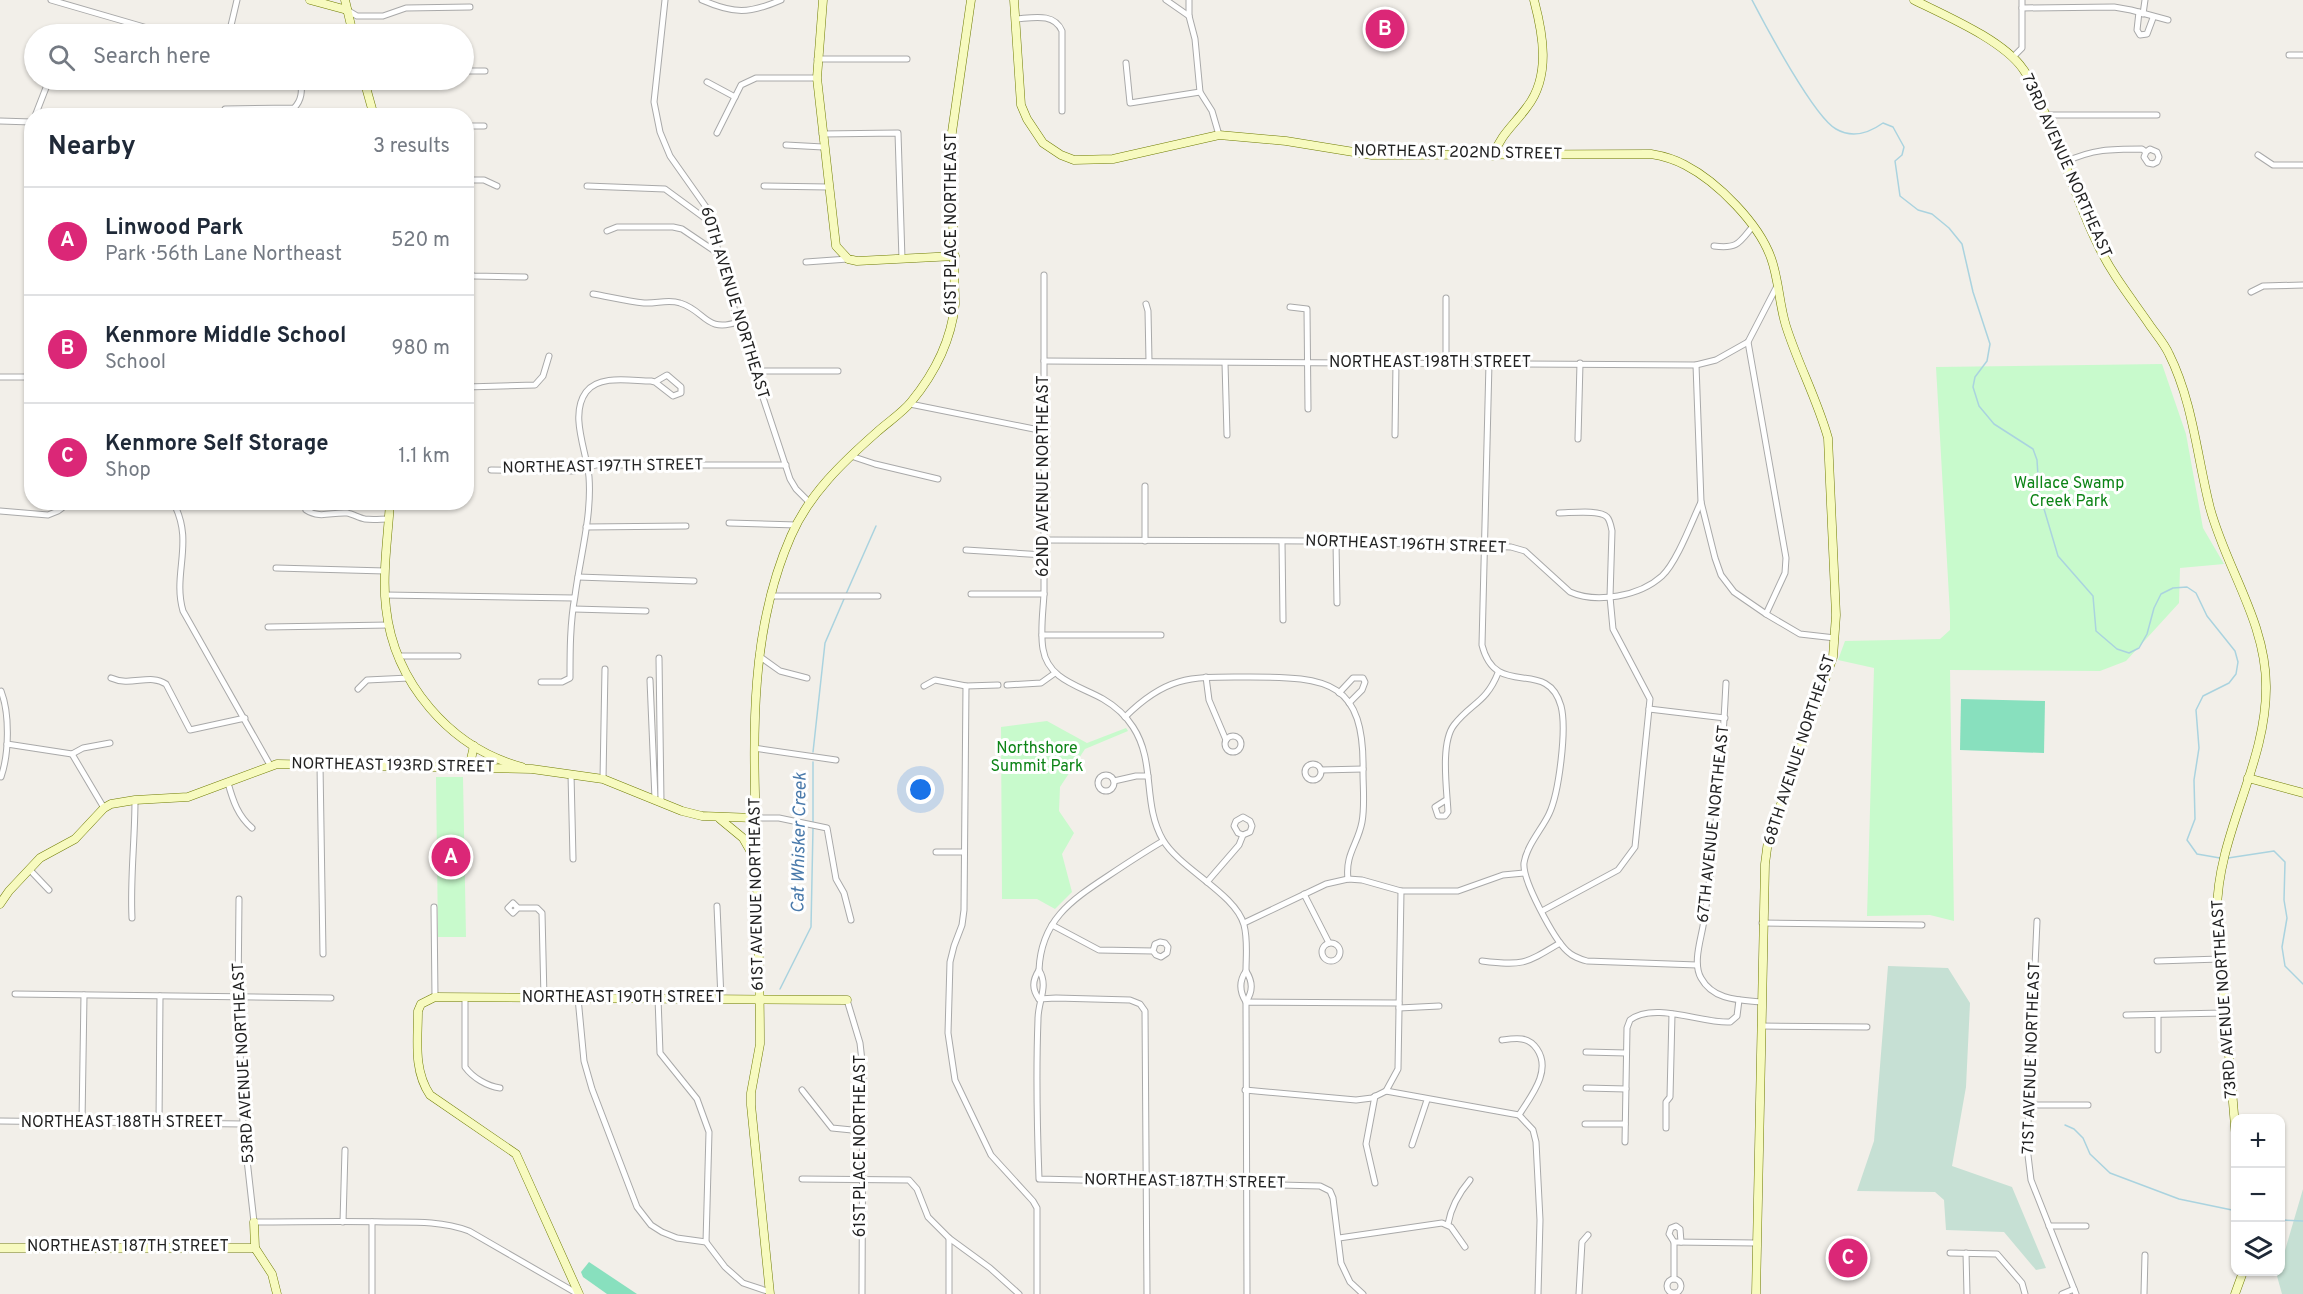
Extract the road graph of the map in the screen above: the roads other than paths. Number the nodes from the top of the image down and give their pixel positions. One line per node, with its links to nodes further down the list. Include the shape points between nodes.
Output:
1 (51, 0): 29 (street)
2 (237, 0): 30 (street)
3 (310, 0): 23 (street)
4 (345, 0): 23 (street)
5 (438, 0): 19 (street)
6 (664, 0): 72 (street, 60TH AVENUE NORTHEAST, via 654,102 660,132 670,156 706,207)
7 (702, 0): 8 (street, via 737,12)
8 (781, 0)
9 (823, 0): 35 (street)
10 (971, 0): 77 (street, 61ST PLACE NORTHEAST, via 951,139)
11 (1014, 0): 27 (street)
12 (1166, 0): 25 (street)
13 (1189, 0): 25 (street)
14 (1534, 0): 64 (street, via 1543,46 1538,86 1529,105 1503,134)
15 (1914, 0): 34 (street, 73RD AVENUE NORTHEAST, via 1973,30)
16 (2022, 0): 22 (street, 73RD AVENUE NORTHEAST)
17 (2068, 0): 21 (street)
18 (2145, 0): 24 (street)
19 (438, 7): 20 (street); 23 (street, via 406,8 383,16 357,16)
20 (470, 8)
21 (2069, 8): 22 (street); 24 (street, via 2114,7)
22 (2022, 9): 34 (street, 73RD AVENUE NORTHEAST, via 2022,48)
23 (347, 10): 31 (street)
24 (2141, 13): 26 (street); 26 (street, via 2137,30 2140,35 2147,34)
25 (1189, 16): 45 (street)
26 (2153, 18): 28 (street)
27 (1015, 19): 50 (street, via 1050,18 1059,25); 59 (street, NORTHEAST 202ND STREET, via 1021,105 1043,143 1061,155 1074,160 1113,159)
28 (2168, 21)
29 (134, 24)
30 (231, 24)
31 (350, 24)
32 (2289, 55): 33 (street)
33 (2303, 55)
34 (2013, 57): 51 (street, 73RD AVENUE NORTHEAST)
35 (817, 59): 36 (street); 40 (street)
36 (907, 59)
37 (1126, 63): 45 (street, via 1130,102)
38 (474, 71): 39 (street)
39 (485, 71)
40 (817, 78): 46 (street, via 756,78 741,85); 58 (street)
41 (707, 82): 46 (street)
42 (45, 90): 47 (street)
43 (302, 90): 48 (street)
44 (367, 90): 49 (street)
45 (1200, 92): 59 (street, via 1212,111)
46 (735, 97): 57 (street)
47 (38, 108)
48 (294, 108)
49 (372, 108)
50 (1062, 111)
51 (2047, 115): 52 (street); 65 (street, 73RD AVENUE NORTHEAST)
52 (2157, 115)
53 (0, 121): 54 (street)
54 (24, 122)
55 (474, 126): 56 (street)
56 (484, 126)
57 (717, 133)
58 (822, 134): 61 (street); 79 (street, via 898,133)
59 (1219, 135): 64 (street, NORTHEAST 202ND STREET, via 1372,155)
60 (786, 145): 61 (street)
61 (823, 147): 71 (street)
62 (2146, 152): 65 (street, via 2106,149)
63 (2258, 155): 66 (street, via 2273,165)
64 (1493, 156): 73 (street, NORTHEAST 202ND STREET, via 1623,153 1670,158 1698,172)
65 (2065, 162): 204 (street, 73RD AVENUE NORTHEAST, via 2098,246 2168,352 2188,403 2211,511 2254,622 2266,686 2260,738)
66 (2303, 165)
67 (474, 180): 68 (street)
68 (497, 186)
69 (587, 186): 72 (street, via 665,189)
70 (764, 186): 71 (street)
71 (828, 187): 78 (street, via 836,246)
72 (710, 222): 76 (street, 60TH AVENUE NORTHEAST)
73 (1754, 226): 75 (street, via 1736,246); 85 (street, NORTHEAST 202ND STREET, via 1772,261)
74 (607, 231): 76 (street, via 617,227 674,227)
75 (1714, 246)
76 (719, 254): 91 (street, 60TH AVENUE NORTHEAST)
77 (955, 256): 79 (street); 109 (street, 61ST PLACE NORTHEAST, via 953,321 934,371)
78 (848, 259): 79 (street); 80 (street)
79 (902, 259)
80 (806, 262)
81 (1044, 275): 94 (street, 62ND AVENUE NORTHEAST)
82 (474, 276): 83 (street)
83 (525, 278)
84 (2303, 285): 86 (street, via 2263,286)
85 (1777, 286): 92 (street); 161 (street, 68TH AVENUE NORTHEAST, via 1786,327 1828,438)
86 (2251, 292)
87 (593, 294): 91 (street, via 643,303 670,301 690,307 714,324)
88 (1446, 298): 99 (street)
89 (1146, 304): 95 (street)
90 (1290, 307): 97 (street, via 1307,309)
91 (738, 322): 103 (street, 60TH AVENUE NORTHEAST)
92 (1748, 342): 102 (street, NORTHEAST 198TH STREET, via 1716,360); 155 (street, via 1786,558 1785,573)
93 (549, 356): 108 (street, via 536,385)
94 (1044, 361): 95 (street, NORTHEAST 198TH STREET); 111 (street, 62ND AVENUE NORTHEAST)
95 (1149, 361): 96 (street, NORTHEAST 198TH STREET)
96 (1225, 363): 97 (street, NORTHEAST 198TH STREET); 112 (street)
97 (1308, 363): 98 (street, NORTHEAST 198TH STREET); 110 (street)
98 (1396, 363): 99 (street, NORTHEAST 198TH STREET); 113 (street)
99 (1446, 363): 100 (street, NORTHEAST 198TH STREET)
100 (1488, 363): 101 (street, NORTHEAST 198TH STREET); 138 (street)
101 (1580, 363): 102 (street, NORTHEAST 198TH STREET); 114 (street)
102 (1696, 365): 122 (street)
103 (754, 371): 104 (street); 116 (street, 60TH AVENUE NORTHEAST)
104 (838, 371)
105 (0, 377): 106 (street)
106 (24, 377)
107 (656, 382): 107 (street, via 671,395 681,393 681,387 667,375); 117 (street, via 605,381 587,391 581,400 579,423)
108 (474, 387)
109 (910, 404): 111 (street); 115 (street, 61ST PLACE NORTHEAST)
110 (1308, 409)
111 (1044, 431): 134 (street, 62ND AVENUE NORTHEAST)
112 (1227, 435)
113 (1395, 435)
114 (1578, 439)
115 (851, 456): 119 (street); 121 (street, 61ST PLACE NORTHEAST)
116 (786, 465): 117 (street, NORTHEAST 197TH STREET); 121 (street, 60TH AVENUE NORTHEAST, via 796,489)
117 (587, 467): 118 (street, NORTHEAST 197TH STREET, via 575,471); 133 (street)
118 (491, 470)
119 (938, 479)
120 (1144, 486): 135 (street)
121 (808, 502): 131 (street, 61ST AVENUE NORTHEAST)
122 (1701, 502): 150 (street, NORTHEAST 196TH STREET, via 1663,575 1634,591); 155 (street, via 1721,575 1734,592)
123 (59, 510): 127 (street, via 48,515)
124 (177, 510): 186 (street, via 184,543 180,584 183,611)
125 (306, 510): 129 (street, via 315,516 350,513 364,519)
126 (390, 510): 129 (street)
127 (0, 511)
128 (1559, 513): 150 (street, via 1599,512 1607,516 1612,531)
129 (389, 519): 142 (street)
130 (729, 523): 131 (street)
131 (796, 525): 148 (street, 61ST AVENUE NORTHEAST)
132 (686, 526): 133 (street)
133 (586, 527): 143 (street)
134 (1044, 540): 135 (street, NORTHEAST 196TH STREET); 140 (street, 62ND AVENUE NORTHEAST)
135 (1144, 541): 136 (street, NORTHEAST 196TH STREET)
136 (1282, 542): 137 (street, NORTHEAST 196TH STREET); 156 (street)
137 (1336, 542): 138 (street, NORTHEAST 196TH STREET); 152 (street)
138 (1484, 544): 150 (street, NORTHEAST 196TH STREET, via 1525,551 1579,596); 168 (street, via 1482,645)
139 (966, 550): 140 (street)
140 (1044, 555): 147 (street, 62ND AVENUE NORTHEAST)
141 (276, 568): 142 (street)
142 (385, 571): 145 (street)
143 (578, 577): 144 (street); 151 (street)
144 (694, 581)
145 (385, 594): 151 (street); 157 (street)
146 (971, 594): 147 (street)
147 (1044, 594): 159 (street, 62ND AVENUE NORTHEAST)
148 (770, 596): 149 (street); 164 (street, 61ST AVENUE NORTHEAST)
149 (878, 596)
150 (1610, 597): 184 (street, via 1613,629 1650,699)
151 (574, 598): 153 (street)
152 (1337, 603)
153 (574, 609): 154 (street); 174 (street, via 570,678)
154 (646, 611)
155 (1766, 614): 161 (street, via 1800,634)
156 (1283, 620)
157 (388, 625): 158 (street); 162 (street)
158 (268, 627)
159 (1042, 635): 160 (street); 167 (street, 62ND AVENUE NORTHEAST, via 1044,656)
160 (1161, 635)
161 (1835, 638): 239 (street, 68TH AVENUE NORTHEAST, via 1833,657 1768,841)
162 (398, 656): 163 (street); 171 (street)
163 (458, 656)
164 (759, 656): 172 (street, via 780,671); 192 (street, 61ST AVENUE NORTHEAST)
165 (659, 658): 211 (street, via 662,760)
166 (605, 669): 205 (street)
167 (1055, 673): 177 (street, via 1041,683); 185 (street, via 1104,699)
168 (1498, 673): 210 (street, via 1486,696 1449,732); 223 (street, via 1544,683 1557,697 1562,715 1554,800 1527,853)
169 (1206, 677): 182 (street, via 1297,677 1319,682); 185 (street, via 1169,683 1148,695); 188 (street, via 1209,700)
170 (111, 678): 186 (street, via 121,683 160,680 166,684 190,730)
171 (409, 678): 180 (street, via 367,680); 191 (street, via 440,719)
172 (807, 678)
173 (650, 680): 211 (street)
174 (541, 682)
175 (1726, 684): 187 (street, 67TH AVENUE NORTHEAST)
176 (998, 685): 179 (street)
177 (1007, 685)
178 (924, 686): 179 (street, via 935,680)
179 (966, 686): 219 (street)
180 (358, 689)
181 (1, 691): 190 (street)
182 (1339, 693): 183 (street); 183 (street, via 1353,678 1364,680 1362,690)
183 (1349, 703): 199 (street, via 1362,730)
184 (1649, 709): 187 (street); 234 (street, via 1635,847 1618,870)
185 (1125, 717): 202 (street, via 1142,742)
186 (245, 718): 195 (street)
187 (1725, 718): 249 (street, 67TH AVENUE NORTHEAST, via 1708,897)
188 (1226, 740)
189 (110, 743): 193 (street)
190 (7, 744): 193 (street); 203 (street)
191 (474, 746): 197 (street); 198 (street)
192 (754, 748): 194 (street); 214 (street, 61ST AVENUE NORTHEAST)
193 (72, 754): 212 (street)
194 (836, 760)
195 (270, 765): 196 (street, NORTHEAST 193RD STREET); 207 (street, NORTHEAST 193RD STREET)
196 (320, 765): 197 (street, NORTHEAST 193RD STREET); 245 (street)
197 (469, 768): 198 (street, NORTHEAST 193RD STREET)
198 (532, 769): 201 (street, NORTHEAST 193RD STREET)
199 (1363, 769): 200 (street); 224 (street, via 1362,822 1348,860)
200 (1321, 770)
201 (571, 774): 205 (street, NORTHEAST 193RD STREET); 220 (street)
202 (1148, 776): 206 (street); 217 (street, via 1153,815)
203 (2, 777)
204 (2248, 778): 208 (street); 246 (street, 73RD AVENUE NORTHEAST, via 2217,892)
205 (603, 779): 211 (street, NORTHEAST 193RD STREET)
206 (1114, 781)
207 (228, 783): 209 (street, NORTHEAST 193RD STREET, via 188,797); 215 (street, via 234,804)
208 (2303, 793)
209 (135, 800): 212 (street, NORTHEAST 193RD STREET); 235 (street)
210 (1446, 800)
211 (658, 801): 213 (street, NORTHEAST 193RD STREET, via 692,814)
212 (104, 808): 222 (street, via 75,839)
213 (719, 818): 214 (street, NORTHEAST 193RD STREET); 221 (street, via 743,838)
214 (755, 818): 221 (street, 61ST AVENUE NORTHEAST); 236 (street, via 779,818 827,828 836,879)
215 (252, 828)
216 (1243, 835): 225 (street)
217 (1163, 841): 225 (street); 240 (street, via 1076,897)
218 (936, 852): 219 (street)
219 (963, 852): 339 (street, via 964,910 950,961 948,993 948,1033 955,1080 991,1155 1037,1208)
220 (573, 859)
221 (756, 863): 263 (street, 61ST AVENUE NORTHEAST)
222 (29, 868): 226 (street); 230 (street)
223 (1524, 873): 227 (street, via 1458,891); 234 (street)
224 (1348, 879): 227 (street); 228 (street)
225 (1207, 882): 238 (street)
226 (49, 890)
227 (1401, 891): 269 (street)
228 (1304, 894): 238 (street); 242 (street)
229 (239, 899): 255 (street, 53RD AVENUE NORTHEAST)
230 (0, 904)
231 (717, 906): 262 (street)
232 (434, 907): 256 (street)
233 (518, 908): 259 (street, via 537,908 542,913)
234 (1542, 911): 243 (street)
235 (132, 918)
236 (851, 920)
237 (2037, 921): 289 (street, 71ST AVENUE NORTHEAST)
238 (1244, 923): 251 (street)
239 (1762, 923): 241 (street); 268 (street, 68TH AVENUE NORTHEAST)
240 (1052, 925): 244 (street, via 1099,950); 250 (street, via 1043,942)
241 (1922, 925)
242 (1329, 943)
243 (1560, 943): 247 (street, via 1522,963); 249 (street, via 1569,953 1587,961)
244 (1153, 951)
245 (323, 954)
246 (2220, 959): 248 (street); 271 (street, 73RD AVENUE NORTHEAST)
247 (1482, 961)
248 (2157, 961)
249 (1697, 965): 266 (street, via 1709,990)
250 (1039, 970): 264 (street, via 1044,978 1044,991); 264 (street, via 1034,978 1034,991)
251 (1246, 971): 267 (street, via 1251,979 1251,994); 267 (street, via 1241,979 1241,994)
252 (15, 994): 253 (street)
253 (84, 995): 254 (street); 294 (street)
254 (160, 996): 255 (street); 295 (street)
255 (238, 997): 257 (street); 296 (street, 53RD AVENUE NORTHEAST)
256 (435, 997): 258 (street, NORTHEAST 190TH STREET); 335 (street, via 421,1004 418,1011 418,1062 424,1086 430,1095 516,1154)
257 (331, 998)
258 (465, 998): 259 (street, NORTHEAST 190TH STREET); 281 (street, via 465,1067 490,1086)
259 (544, 998): 260 (street, NORTHEAST 190TH STREET)
260 (578, 998): 261 (street, NORTHEAST 190TH STREET); 319 (street, via 584,1061 637,1207 662,1232)
261 (658, 998): 262 (street, NORTHEAST 190TH STREET); 319 (street, via 660,1053 697,1099 709,1132)
262 (721, 999): 263 (street, NORTHEAST 190TH STREET)
263 (759, 999): 265 (street, NORTHEAST 190TH STREET); 332 (street, 61ST AVENUE NORTHEAST, via 760,1044 751,1105)
264 (1039, 999): 307 (street, via 1137,1002 1143,1006); 307 (street, NORTHEAST 187TH STREET, via 1039,1179)
265 (847, 1000): 300 (street, 61ST PLACE NORTHEAST, via 862,1055)
266 (1739, 1000): 268 (street); 272 (street, via 1737,1016 1730,1022)
267 (1246, 1002): 269 (street); 285 (street)
268 (1761, 1002): 275 (street, 68TH AVENUE NORTHEAST)
269 (1399, 1005): 270 (street); 286 (street, via 1398,1069)
270 (1439, 1006)
271 (2225, 1013): 274 (street); 292 (street, 73RD AVENUE NORTHEAST)
272 (1672, 1014): 280 (street, via 1644,1014 1630,1020); 299 (street)
273 (2126, 1015): 274 (street)
274 (2158, 1015): 278 (street)
275 (1761, 1026): 276 (street); 322 (street, 68TH AVENUE NORTHEAST)
276 (1867, 1027)
277 (1502, 1040): 291 (street, via 1527,1040 1541,1055 1541,1078)
278 (2158, 1050)
279 (1586, 1052): 280 (street)
280 (1626, 1053): 283 (street)
281 (500, 1088)
282 (1586, 1088): 283 (street)
283 (1626, 1089): 298 (street)
284 (802, 1090): 300 (street, via 832,1128)
285 (1245, 1090): 287 (street, via 1356,1100); 308 (street)
286 (1386, 1091): 287 (street); 288 (street)
287 (1375, 1096): 309 (street, via 1366,1144)
288 (1427, 1100): 291 (street); 302 (street)
289 (2030, 1105): 290 (street); 314 (street, 71ST AVENUE NORTHEAST, via 2031,1180)
290 (2088, 1105)
291 (1519, 1114): 343 (street, via 1533,1130 1536,1142)
292 (2233, 1114)
293 (0, 1121): 294 (street, NORTHEAST 188TH STREET)
294 (82, 1122): 295 (street, NORTHEAST 188TH STREET)
295 (159, 1123): 296 (street, NORTHEAST 188TH STREET)
296 (243, 1124): 310 (street, 53RD AVENUE NORTHEAST)
297 (1585, 1124): 298 (street)
298 (1625, 1124): 301 (street)
299 (1666, 1128)
300 (862, 1131): 305 (street, 61ST PLACE NORTHEAST)
301 (1625, 1142)
302 (1412, 1145)
303 (345, 1150): 311 (street)
304 (802, 1179): 305 (street)
305 (863, 1179): 317 (street, via 909,1180 917,1189 928,1217); 336 (street, 61ST PLACE NORTHEAST)
306 (1470, 1180): 313 (street, via 1460,1191)
307 (1146, 1182): 308 (street, NORTHEAST 187TH STREET); 340 (street)
308 (1245, 1183): 318 (street, NORTHEAST 187TH STREET, via 1314,1185 1330,1191); 341 (street)
309 (1375, 1183)
310 (255, 1222): 311 (street); 325 (street, 53RD AVENUE NORTHEAST)
311 (343, 1222): 312 (street)
312 (372, 1222): 334 (street); 335 (street, via 441,1223 469,1231)
313 (1448, 1224): 318 (street); 323 (street)
314 (2049, 1226): 315 (street); 331 (street, 71ST AVENUE NORTHEAST)
315 (2086, 1226)
316 (1588, 1235): 344 (street, via 1582,1242)
317 (949, 1238): 337 (street); 338 (street)
318 (1339, 1238): 342 (street, via 1345,1273)
319 (706, 1242): 332 (street, via 732,1275)
320 (1674, 1242): 321 (street); 321 (street, via 1669,1232 1676,1227 1680,1228); 330 (street)
321 (1681, 1242): 322 (street)
322 (1756, 1243): 345 (street, 68TH AVENUE NORTHEAST)
323 (1465, 1247)
324 (0, 1248): 325 (street, NORTHEAST 187TH STREET)
325 (255, 1248): 333 (street, via 272,1274)
326 (1950, 1253): 327 (street)
327 (1966, 1253): 346 (street); 347 (street, via 1997,1254 2022,1283)
328 (2145, 1255): 349 (street)
329 (2242, 1276): 350 (street)
330 (1674, 1279)
331 (2075, 1292): 348 (street)
332 (770, 1293)
333 (277, 1294)
334 (372, 1294)
335 (578, 1294)
336 (862, 1294)
337 (949, 1294)
338 (1018, 1294)
339 (1037, 1294)
340 (1147, 1294)
341 (1247, 1294)
342 (1363, 1294)
343 (1538, 1294)
344 (1579, 1294)
345 (1756, 1294)
346 (1967, 1294)
347 (2025, 1294)
348 (2062, 1294)
349 (2144, 1294)
350 (2235, 1294)

